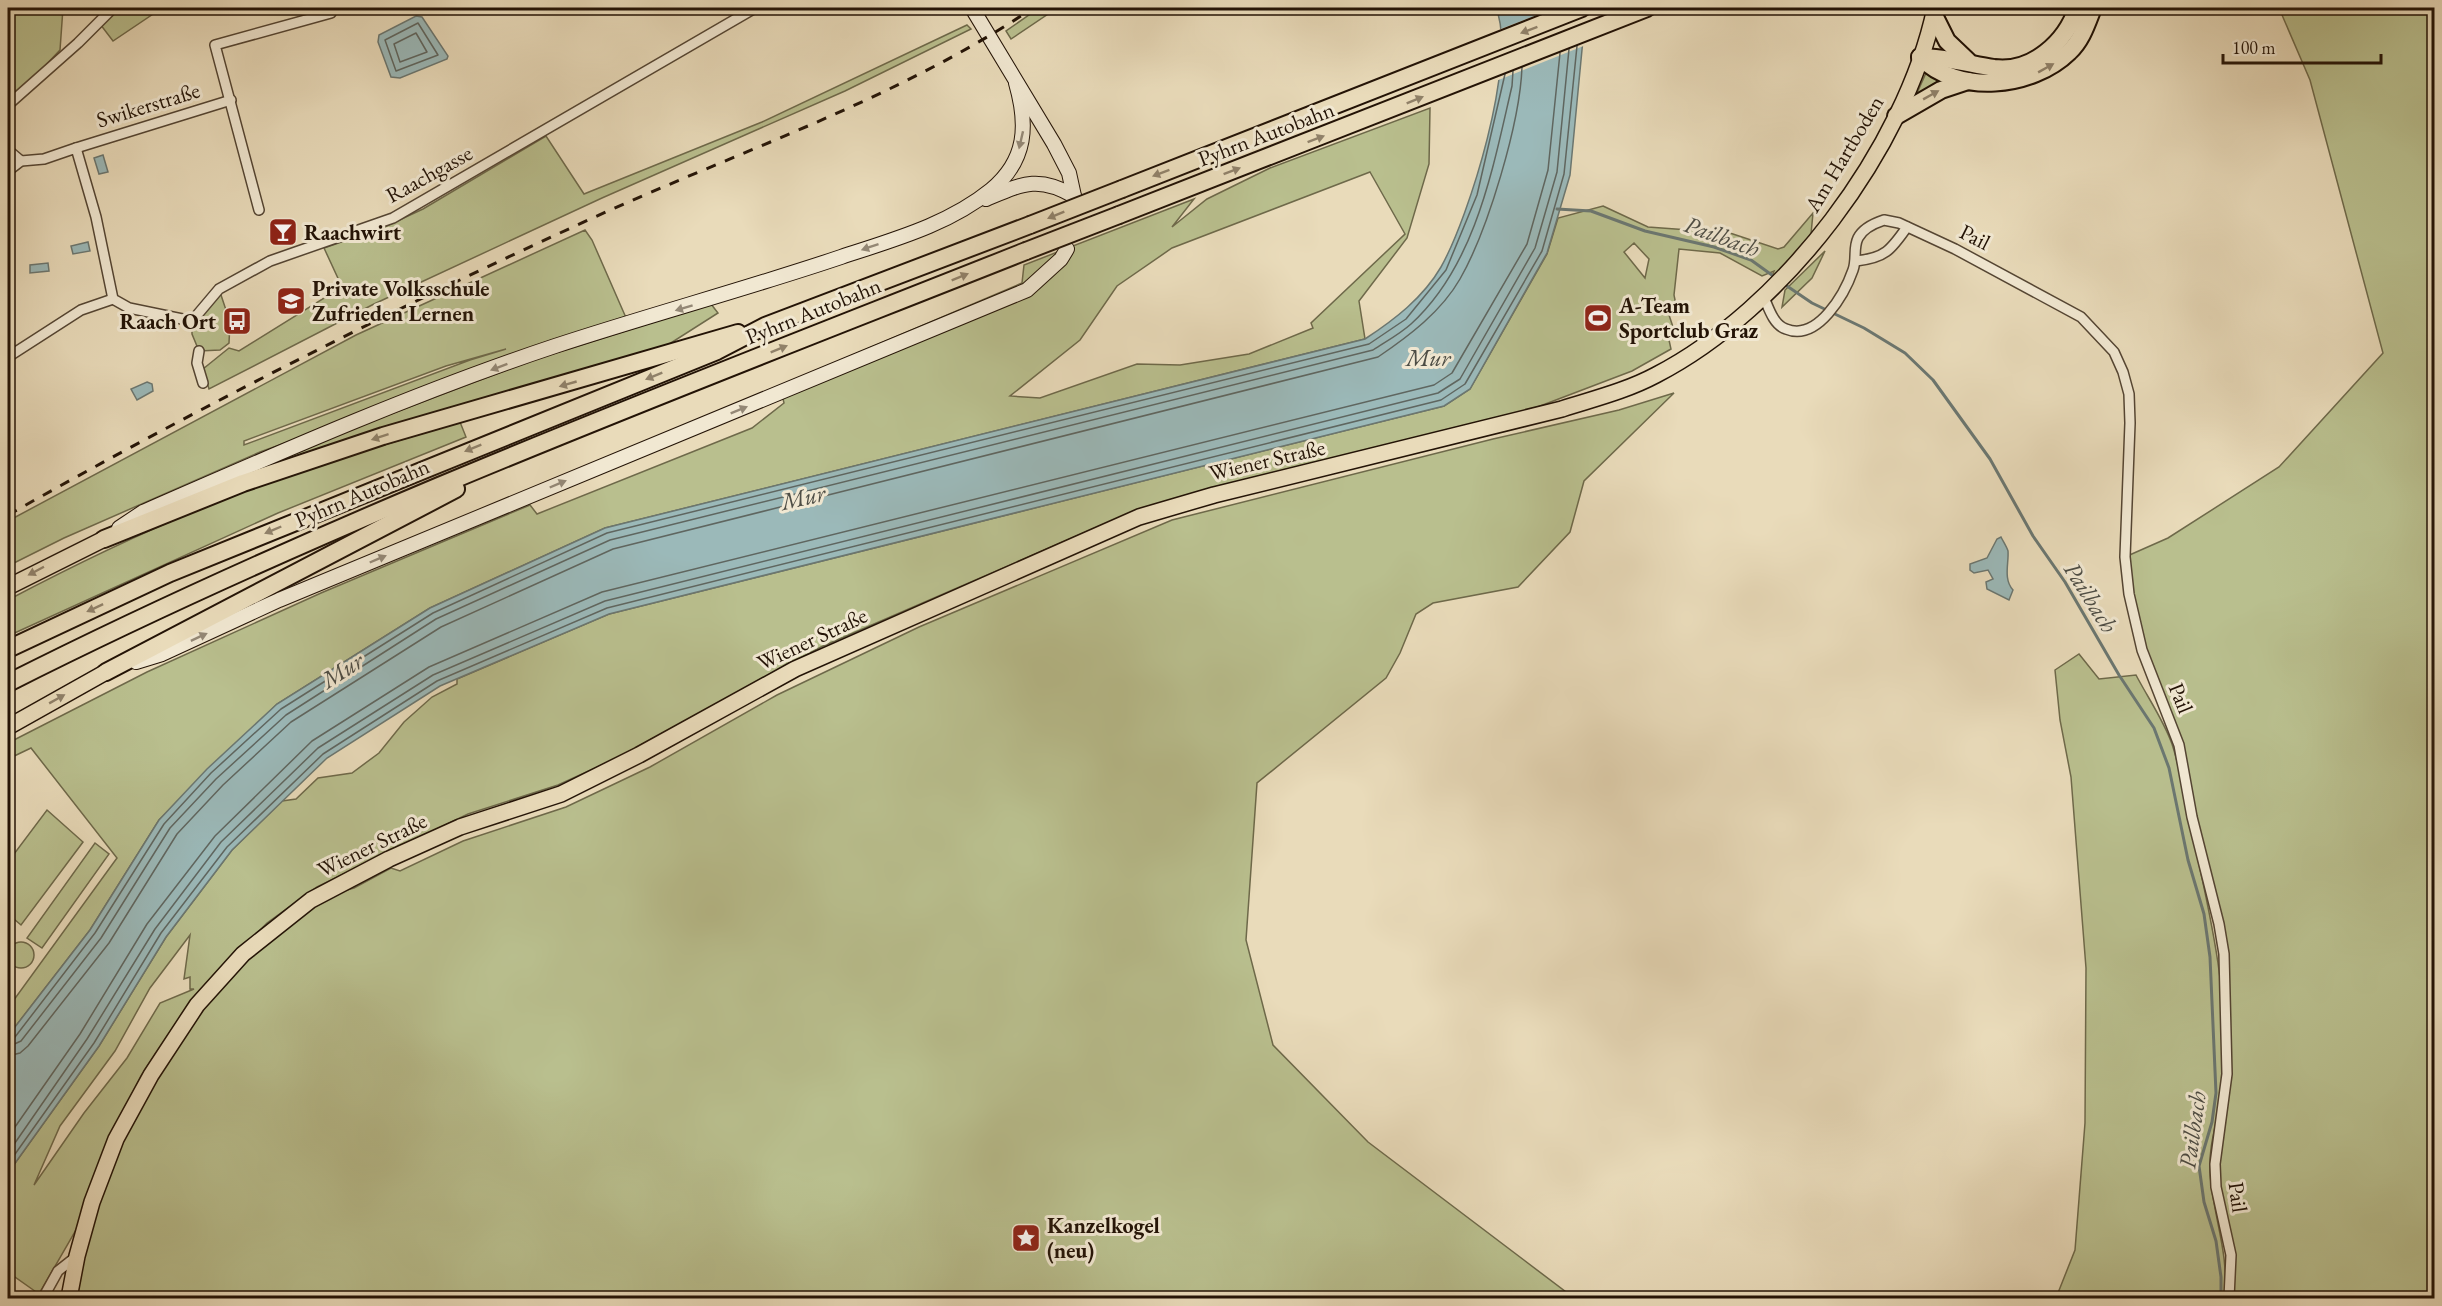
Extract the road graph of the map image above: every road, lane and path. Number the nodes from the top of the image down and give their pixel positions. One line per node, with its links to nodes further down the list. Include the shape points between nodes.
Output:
1 (113, 8): 15 (street)
2 (755, 8): 28 (street, Raachgasse, via 393,218 270,261 219,289 192,321 129,308)
3 (972, 8): 13 (main road)
4 (1582, 8): 29 (highway, Pyhrn Autobahn, one-way to 29, bridge)
5 (1647, 8): 33 (highway, Pyhrn Autobahn, one-way to 5, bridge)
6 (2077, 8): 11 (highway, via 2072,23 2052,48 2024,65 1995,68)
7 (2093, 8): 12 (highway, one-way to 7, via 2010,82 2051,66 2078,42)
8 (1935, 11): 10 (main road, Am Hartboden); 11 (highway, via 1947,41)
9 (331, 13): 14 (street, via 215,45)
10 (1920, 57): 11 (highway); 12 (highway, via 1938,72); 16 (main road, Am Hartboden)
11 (1969, 62)
12 (1970, 81): 16 (highway, one-way to 12, via 1941,90)
13 (1016, 83): 21 (main road, one-way to 21, via 1024,118 1017,157 1002,179); 21 (main road, via 1069,173 1074,196 1048,184 1026,184)
14 (231, 100): 17 (street, Swikerstraße); 22 (street)
15 (8, 105)
16 (1896, 116): 26 (main road, Am Hartboden, via 1844,205)
17 (76, 148): 19 (street, Swikerstraße, via 44,159); 28 (street, Swikerstraße)
18 (8, 150): 19 (street)
19 (21, 161): 20 (street, Swikerstraße)
20 (8, 171)
21 (969, 207): 34 (main road, one-way to 34, via 842,257 554,346 326,432 142,512)
22 (259, 210)
23 (1907, 227): 25 (street, via 1889,251); 25 (street, Pail, via 1884,219 1865,229 1855,248); 43 (street, Pail, via 2008,276 2080,317 2114,352 2123,372 2130,423 2125,557 2129,594 2142,650 2179,745 2224,954 2227,1074 2215,1164 2231,1255)
24 (1067, 249): 37 (main road, one-way to 24, via 162,654 279,600 1027,290)
25 (1856, 261): 27 (street, Pail, via 1840,297 1820,321 1800,330 1785,329 1774,319)
26 (1778, 280): 27 (main road, Wiener Straße)
27 (1762, 295): 40 (main road, Wiener Straße, via 1738,319 1684,359 1618,392 1504,425 1214,495 1139,517 795,669 561,794 460,827 310,900 243,954 187,1019 116,1139)
28 (113, 299): 31 (street, via 81,310)
29 (765, 326): 34 (highway, one-way to 34, via 383,436 243,483); 36 (highway, Pyhrn Autobahn, one-way to 36, via 717,351 170,573)
30 (199, 351): 32 (street, via 197,363)
31 (8, 357)
32 (203, 383)
33 (569, 434): 37 (highway, via 320,558); 38 (highway, Pyhrn Autobahn, via 515,452 295,546)
34 (104, 539): 35 (main road, one-way to 35)
35 (8, 587)
36 (8, 649)
37 (106, 672): 39 (main road, one-way to 37)
38 (8, 683)
39 (8, 727)
40 (76, 1256): 41 (street, via 58,1271); 42 (main road, Wiener Straße)
41 (43, 1299)
42 (69, 1299)
43 (2229, 1299)

